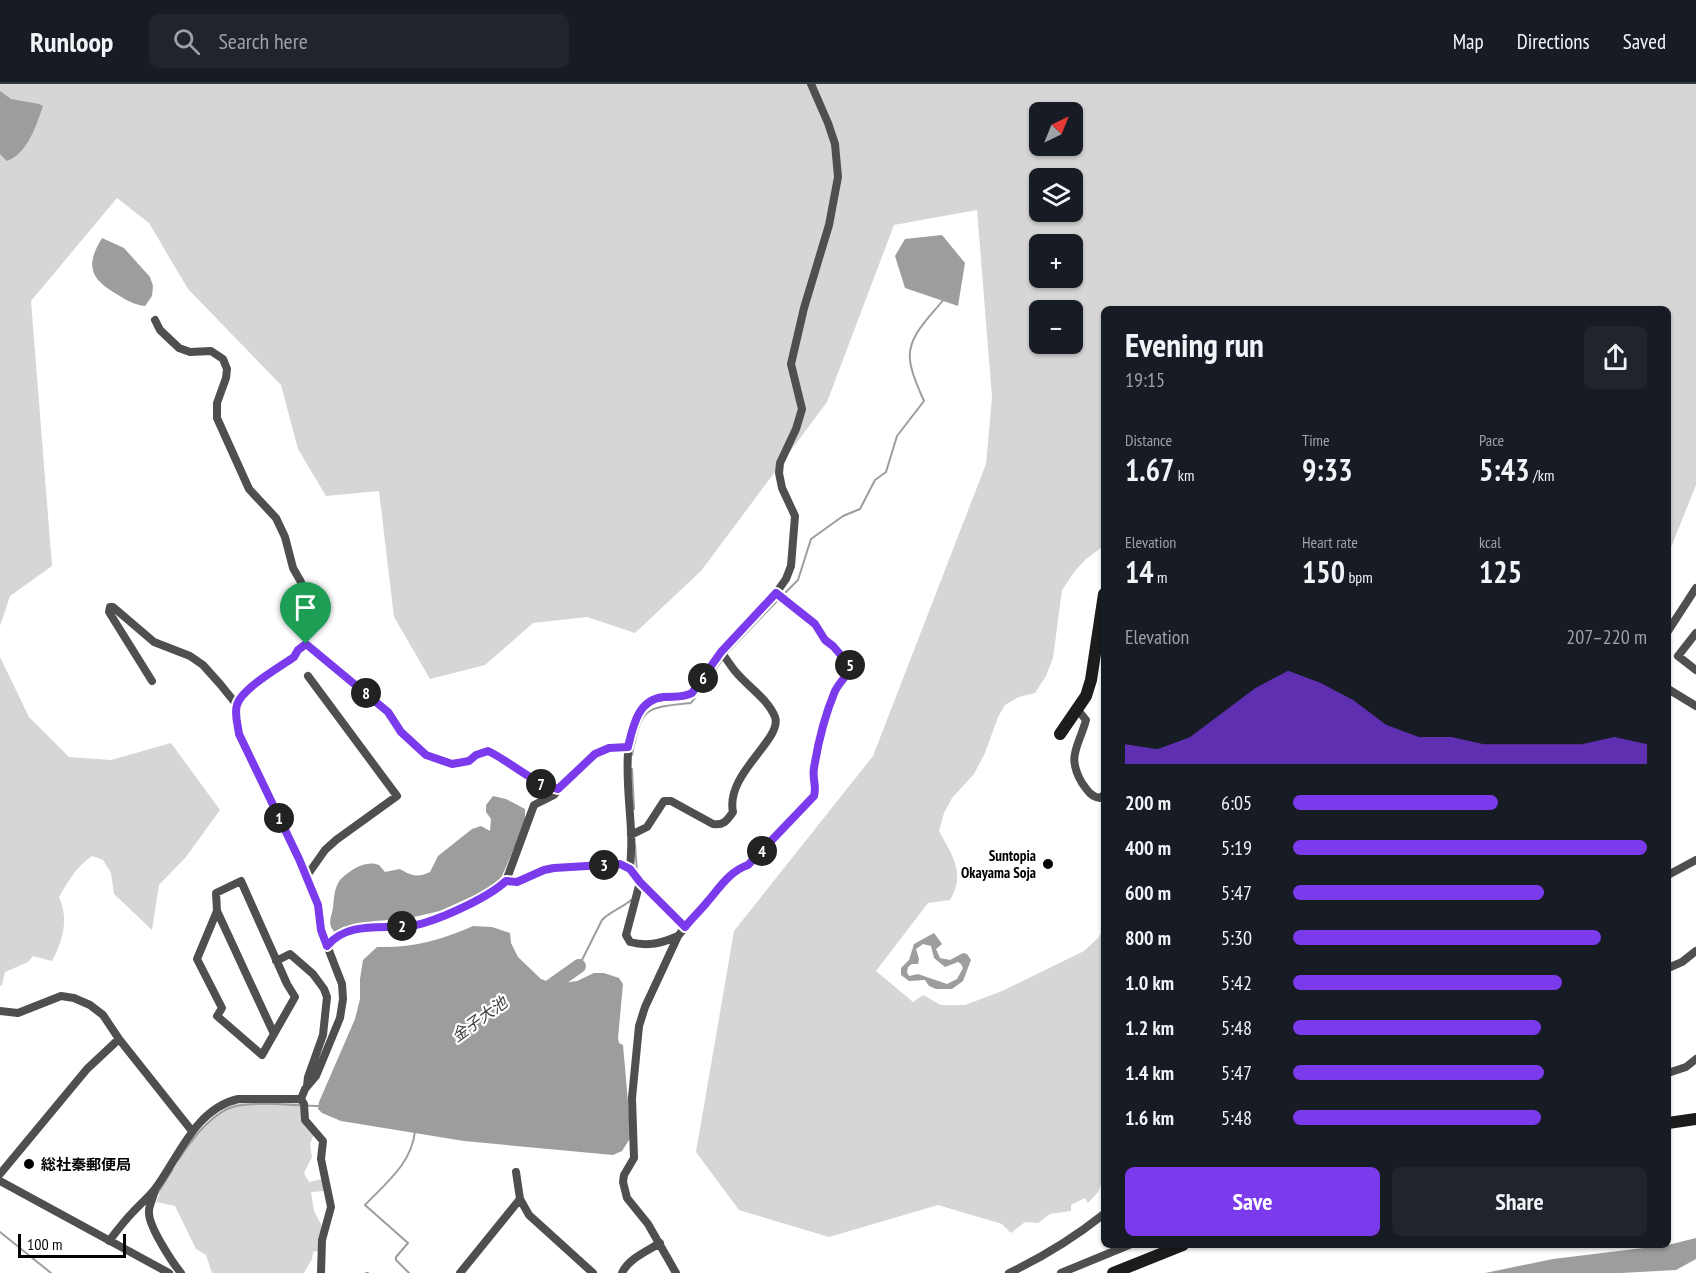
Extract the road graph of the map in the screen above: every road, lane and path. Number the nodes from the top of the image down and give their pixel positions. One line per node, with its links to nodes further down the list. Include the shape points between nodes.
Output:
1 (811, 84): 4 (street, via 835,144 838,177 791,364 802,409 779,472 795,516 793,548 791,566)
2 (155, 320): 8 (street, via 179,348 211,351 223,359 227,369 217,418 249,489 276,518 285,537 293,568 302,582)
3 (1696, 588): 6 (street)
4 (776, 593): 9 (street); 29 (street, via 815,624 852,668 836,689 819,741 812,776 814,796 748,865 721,884)
5 (1101, 614): 16 (street, via 1091,680)
6 (1671, 626)
7 (1696, 633): 10 (street, via 1678,656)
8 (306, 644): 14 (street, via 248,689); 19 (street, via 388,712 401,732 426,755 452,764 488,751 533,781)
9 (721, 652): 18 (street, via 692,693 649,701 638,714); 21 (street, via 769,708 776,726 744,770 732,797 733,812 725,823 713,824 664,801 647,826)
10 (1696, 670)
11 (308, 676): 25 (street, via 397,796 336,840)
12 (152, 681): 14 (street, via 109,612 110,607 154,642 190,656)
13 (1671, 691): 15 (street)
14 (237, 705): 25 (street, via 239,734)
15 (1696, 706)
16 (1077, 709): 17 (street); 20 (street, via 1086,720 1074,767 1090,793)
17 (1060, 734)
18 (628, 747): 19 (street, via 595,754); 21 (street)
19 (558, 789): 26 (street, via 534,805)
20 (1101, 797)
21 (635, 833): 23 (street)
22 (1696, 860): 24 (street)
23 (630, 869): 26 (street, via 620,864 573,866 544,870 517,882); 27 (street)
24 (1671, 873)
25 (306, 877): 31 (street, via 318,905)
26 (506, 881): 31 (street, via 483,898 423,923 359,929 333,939)
27 (640, 882): 29 (street); 30 (street, via 626,935 630,942 662,944)
28 (217, 911): 33 (street, via 216,893 241,880); 36 (street); 36 (street, via 197,959 222,1008 217,1016 262,1055)
29 (685, 927): 30 (street)
30 (678, 936): 52 (street, via 639,1026 632,1098 634,1158 623,1182 627,1198)
31 (327, 946): 40 (street, via 342,984 343,999 331,1040 316,1076)
32 (1696, 951): 34 (street)
33 (276, 961): 36 (street, via 295,997); 40 (street, via 290,954 313,975 327,997 323,1035)
34 (1671, 967)
35 (0, 1011): 37 (street, via 18,1013 61,996 74,998 103,1015)
36 (274, 1034)
37 (119, 1039): 44 (street); 46 (street, via 87,1069)
38 (1696, 1059): 39 (street)
39 (1671, 1072)
40 (307, 1087): 41 (street)
41 (301, 1099): 44 (street, via 229,1101); 57 (street, via 305,1120 323,1141 321,1159 331,1207 322,1240)
42 (1696, 1119): 43 (street)
43 (1671, 1123)
44 (192, 1131): 48 (street)
45 (516, 1172): 49 (street)
46 (0, 1174)
47 (0, 1181): 51 (street)
48 (155, 1189): 51 (street); 56 (street, via 148,1212)
49 (520, 1199): 58 (street); 59 (street, via 533,1221)
50 (1101, 1216): 62 (street)
51 (109, 1241): 55 (street)
52 (660, 1243): 60 (street, via 624,1267); 61 (street)
53 (1122, 1248): 63 (street)
54 (1176, 1248): 64 (street)
55 (169, 1273)
56 (181, 1273)
57 (321, 1273)
58 (460, 1273)
59 (593, 1273)
60 (622, 1273)
61 (676, 1273)
62 (1009, 1273)
63 (1061, 1273)
64 (1113, 1273)

